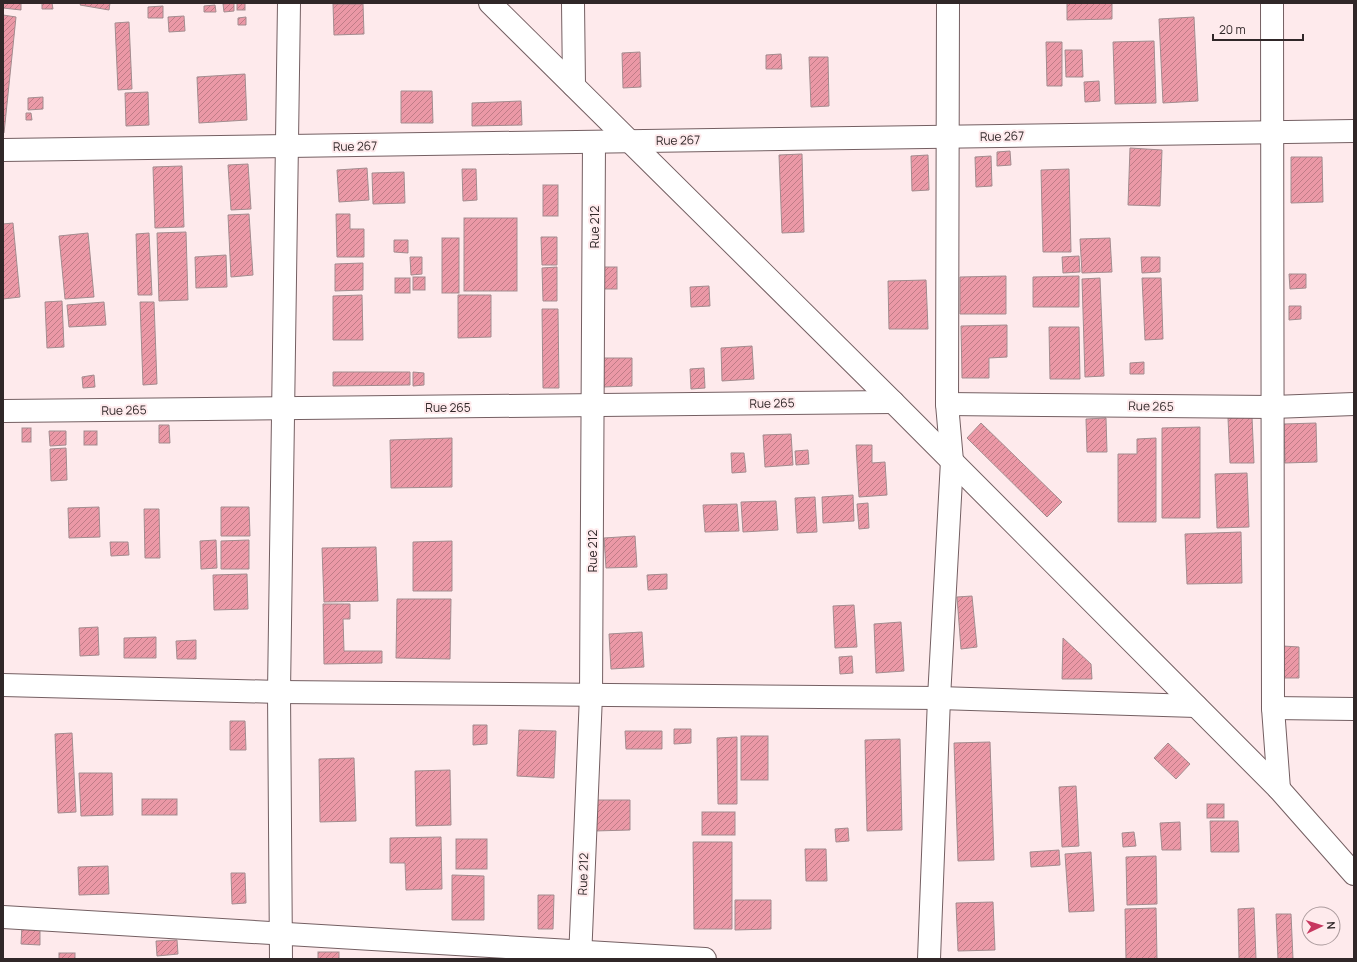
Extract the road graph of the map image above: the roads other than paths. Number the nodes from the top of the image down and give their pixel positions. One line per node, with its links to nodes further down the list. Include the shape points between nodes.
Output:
1 (289, 3): 12 (street)
2 (490, 3): 6 (street)
3 (573, 3): 6 (street)
4 (948, 3): 9 (street)
5 (1272, 3): 8 (street)
6 (574, 86): 10 (street)
7 (1354, 131): 8 (street, Rue 267)
8 (1272, 132): 9 (street, Rue 267); 18 (street)
9 (947, 136): 10 (street, Rue 267); 15 (street)
10 (630, 141): 11 (street, Rue 267); 14 (street)
11 (594, 142): 12 (street, Rue 267); 17 (street, Rue 212)
12 (287, 147): 13 (street, Rue 267); 19 (street)
13 (3, 150)
14 (893, 402): 17 (street, Rue 265); 21 (street)
15 (947, 404): 18 (street, Rue 265); 21 (street)
16 (1354, 404): 18 (street, Rue 265)
17 (593, 406): 19 (street, Rue 265); 24 (street, Rue 212)
18 (1273, 407): 27 (street)
19 (284, 408): 20 (street, Rue 265); 23 (street)
20 (3, 411)
21 (952, 461): 25 (street); 26 (street)
22 (3, 685): 23 (street)
23 (279, 692): 24 (street); 32 (street)
24 (591, 695): 25 (street); 33 (street, Rue 212)
25 (938, 698): 26 (street); 36 (street)
26 (1196, 706): 29 (street)
27 (1273, 708): 28 (street); 29 (street)
28 (1354, 709)
29 (1279, 788): 30 (street)
30 (1354, 874)
31 (3, 917): 32 (street)
32 (281, 934): 33 (street); 34 (street)
33 (580, 955): 35 (street)
34 (281, 959)
35 (705, 959)
36 (929, 959)

